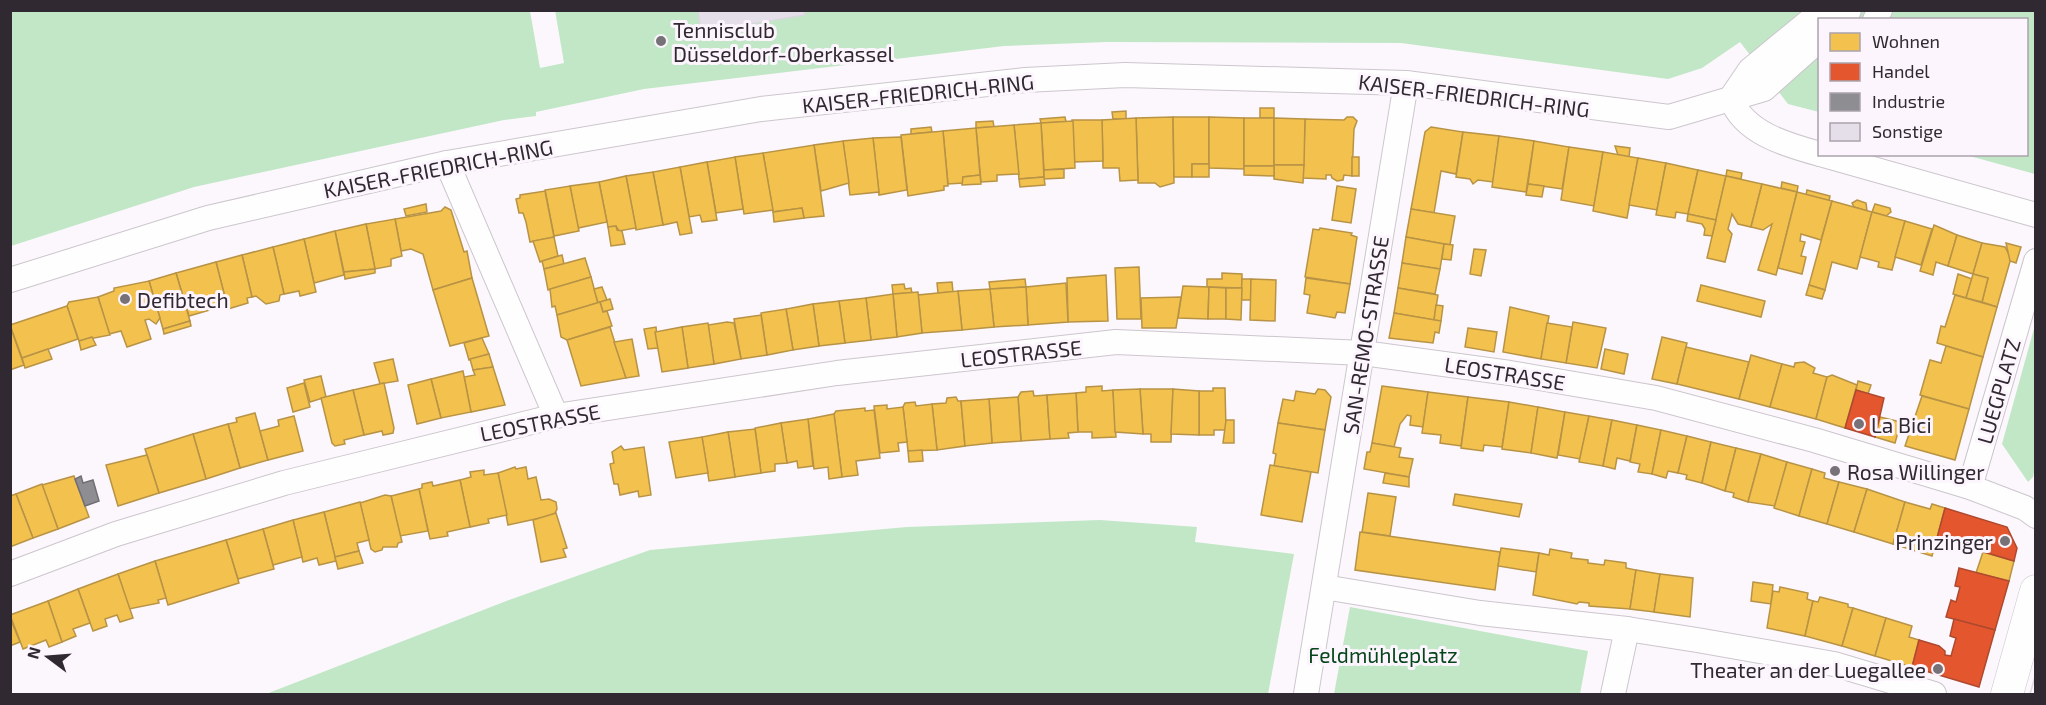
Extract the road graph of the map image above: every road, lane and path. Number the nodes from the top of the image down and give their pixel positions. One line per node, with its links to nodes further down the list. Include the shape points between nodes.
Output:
1 (1823, 10): 4 (street, via 1750,70)
2 (1818, 41): 4 (street, KAISER-FRIEDRICH-RING, via 1764,89)
3 (1406, 83): 4 (street, KAISER-FRIEDRICH-RING, via 1669,117); 8 (street, KAISER-FRIEDRICH-RING, via 1125,75 1025,80 761,110); 12 (street, SAN-REMO-STRASSE)
4 (1731, 98): 5 (street, via 1736,111 1759,131)
5 (1818, 153)
6 (1834, 156): 7 (street)
7 (1875, 162): 9 (street)
8 (447, 163): 11 (street, KAISER-FRIEDRICH-RING, via 208,218); 13 (street)
9 (2036, 215)
10 (2036, 261): 14 (street, LUEGPLATZ)
11 (10, 280)
12 (1363, 353): 13 (street, LEOSTRASSE, via 1116,342 837,374); 14 (street, LEOSTRASSE, via 1510,372 1656,399 1780,430); 17 (street, SAN-REMO-STRASSE)
13 (556, 416): 16 (street, LEOSTRASSE, via 285,483 116,534)
14 (1970, 487): 15 (street, LEOSTRASSE)
15 (2036, 516)
16 (10, 574)
17 (1324, 587): 19 (street, via 1480,613); 20 (street)
18 (2036, 591): 23 (main road)
19 (1627, 629): 21 (street); 22 (street, via 1834,664)
20 (1306, 694)
21 (1613, 694)
22 (1934, 694)
23 (2007, 694)

